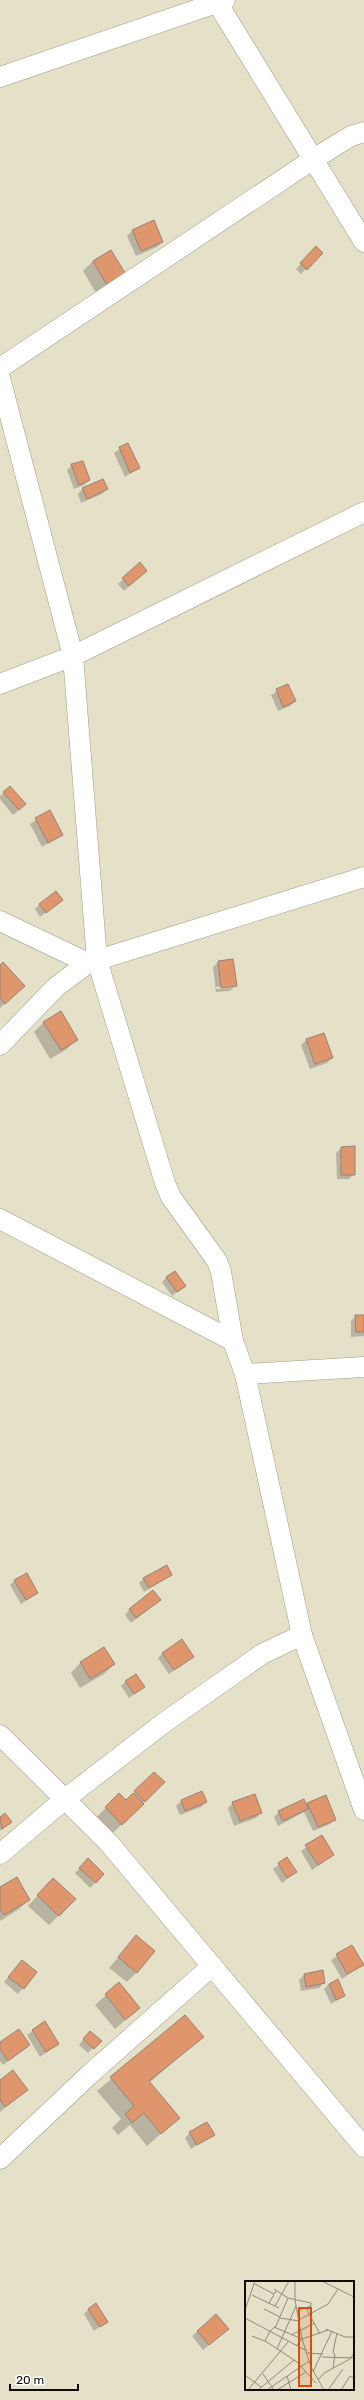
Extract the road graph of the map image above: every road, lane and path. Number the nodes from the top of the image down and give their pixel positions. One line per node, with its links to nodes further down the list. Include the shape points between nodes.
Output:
1 (221, 2): 2 (street); 4 (street)
2 (0, 77)
3 (364, 132): 4 (street, via 351,136)
4 (312, 160): 5 (street); 6 (street)
5 (364, 242)
6 (0, 368)
7 (1, 384): 9 (street)
8 (364, 512): 9 (street)
9 (73, 656): 10 (street); 13 (street)
10 (0, 684)
11 (364, 877): 13 (street)
12 (0, 921): 13 (street)
13 (92, 961): 14 (street, via 56,987); 16 (street, via 164,1183 171,1197 217,1261)
14 (0, 1045)
15 (0, 1219): 16 (street)
16 (233, 1341): 18 (street)
17 (364, 1367): 18 (street)
18 (245, 1374): 19 (street)
19 (302, 1635): 21 (street, via 262,1654 164,1722); 22 (street)
20 (0, 1735): 21 (street)
21 (65, 1799): 23 (street); 24 (street, via 108,1842)
22 (364, 1810)
23 (0, 1854)
24 (212, 1966): 25 (street); 26 (street, via 90,2074)
25 (364, 2147)
26 (0, 2159)

